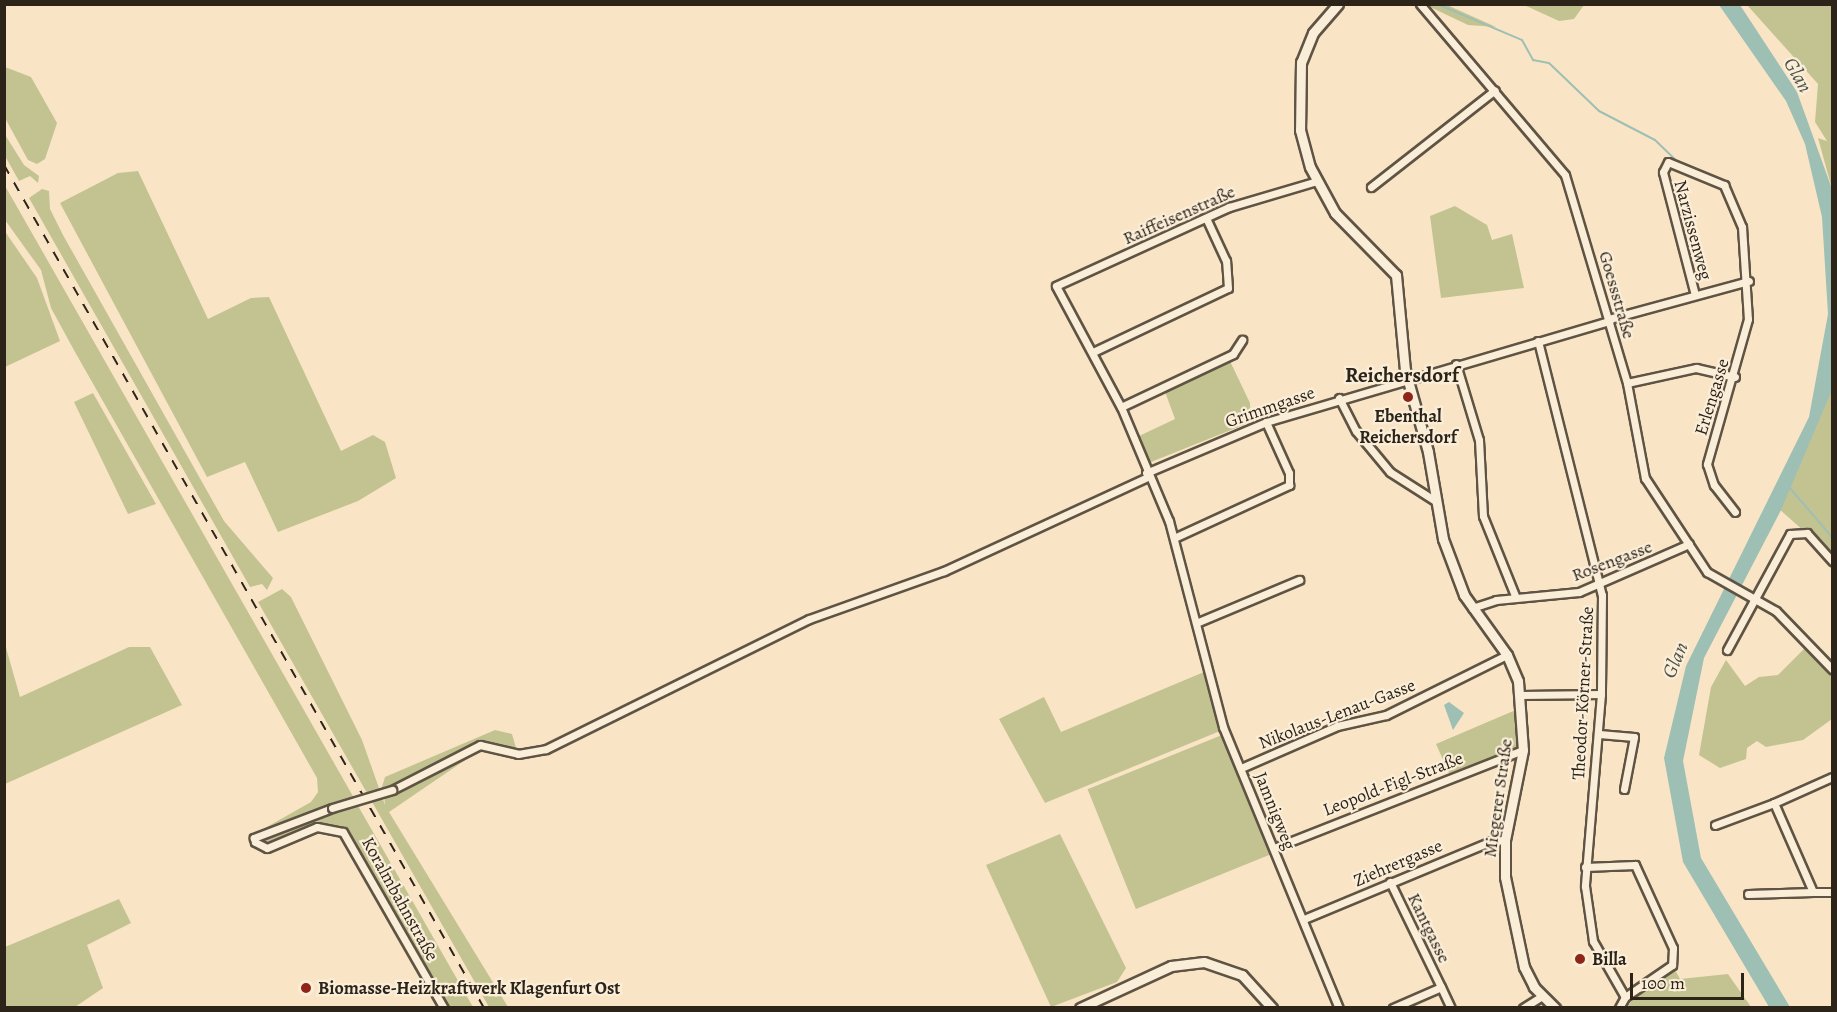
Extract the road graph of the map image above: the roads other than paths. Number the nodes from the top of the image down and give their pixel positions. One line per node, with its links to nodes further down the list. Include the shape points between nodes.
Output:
1 (1338, 4): 5 (main road, Miegerer Straße, via 1313,33 1298,73 1299,130)
2 (1420, 4): 3 (street, Goessstraße)
3 (1495, 90): 6 (street); 11 (street, Goessstraße, via 1565,175)
4 (1663, 172): 8 (street, Erlengasse, via 1668,162 1678,163 1728,189 1740,219); 10 (street, Narzissenweg)
5 (1317, 181): 7 (street, Raiffeisenstraße); 17 (main road, Miegerer Straße, via 1342,222 1396,275)
6 (1371, 187)
7 (1206, 218): 9 (street, Raiffeisenstraße); 14 (street, via 1226,261 1228,288)
8 (1749, 281): 10 (street, Grimmgasse); 16 (street, Erlengasse)
9 (1056, 286): 14 (street, Jamnigweg)
10 (1695, 295): 11 (street, Grimmgasse)
11 (1609, 320): 13 (street, Grimmgasse); 18 (street, Goessstraße)
12 (1242, 340): 20 (street, via 1233,354)
13 (1538, 341): 15 (street, Grimmgasse); 29 (street, Theodor-Körner-Straße)
14 (1093, 352): 20 (street, Jamnigweg)
15 (1456, 364): 17 (street, Grimmgasse); 30 (street, via 1479,440 1484,516)
16 (1735, 377): 18 (street, via 1696,368); 24 (street, Erlengasse, via 1707,464 1714,485)
17 (1407, 379): 19 (street, Grimmgasse); 23 (main road, Miegerer Straße, via 1428,452)
18 (1627, 383): 26 (street, Goessstraße, via 1644,474)
19 (1339, 398): 21 (street, Grimmgasse); 23 (street, via 1356,431 1390,472)
20 (1121, 407): 22 (street, Jamnigweg)
21 (1266, 422): 22 (street, Grimmgasse); 25 (street, via 1289,473 1289,485)
22 (1147, 475): 25 (street, Jamnigweg); 46 (street, Grimmgasse, bridge, via 944,571 809,619 546,749 518,754 480,745 392,790)
23 (1434, 500): 32 (main road, Miegerer Straße, via 1451,565)
24 (1735, 512)
25 (1174, 538): 33 (street, Jamnigweg)
26 (1689, 544): 29 (street, Rosengasse); 31 (street, Goessstraße, via 1714,577)
27 (1833, 561): 31 (street, via 1807,533 1794,532)
28 (1299, 580): 33 (street)
29 (1600, 585): 30 (street, Rosengasse); 37 (street, Theodor-Körner-Straße)
30 (1516, 598): 32 (street, Rosengasse)
31 (1757, 600): 34 (street); 36 (street, Goessstraße, via 1800,631)
32 (1472, 608): 35 (main road, Miegerer Straße)
33 (1196, 623): 41 (street, Jamnigweg, via 1223,727)
34 (1727, 650)
35 (1507, 655): 38 (main road, Miegerer Straße); 41 (street, Nikolaus-Lenau-Gasse, via 1386,715 1343,724)
36 (1833, 669)
37 (1601, 694): 38 (street); 39 (street, Theodor-Körner-Straße)
38 (1521, 695): 40 (main road, Miegerer Straße)
39 (1599, 734): 43 (street, via 1634,737); 49 (street, Theodor-Körner-Straße)
40 (1523, 750): 47 (main road, Miegerer Straße); 48 (street, Leopold-Figl-Straße)
41 (1241, 768): 48 (street, Jamnigweg)
42 (1832, 779): 44 (street)
43 (1624, 789)
44 (1774, 803): 45 (street); 51 (street)
45 (1715, 825)
46 (254, 838): 58 (street, Koralmbahnstraße, via 264,849 317,827 345,834)
47 (1505, 840): 50 (street, Ziehrergasse, via 1491,841); 56 (main road, Miegerer Straße, via 1505,877 1524,967)
48 (1274, 848): 54 (street, Jamnigweg)
49 (1585, 867): 57 (street, Theodor-Körner-Straße, via 1593,941); 57 (street, via 1635,865 1676,957)
50 (1390, 882): 54 (street, Ziehrergasse); 55 (street, Kantgasse)
51 (1813, 892): 52 (street); 53 (street)
52 (1833, 892)
53 (1748, 894)
54 (1304, 919): 61 (street, Jamnigweg)
55 (1441, 987): 62 (street, Kantgasse); 63 (street, Kantgasse)
56 (1542, 996): 64 (street); 65 (main road, Miegerer Straße)
57 (1625, 997): 66 (street)
58 (444, 1008)
59 (1080, 1008): 60 (main road, via 1171,966 1204,962 1242,975)
60 (1272, 1008)
61 (1339, 1008)
62 (1393, 1008)
63 (1451, 1008)
64 (1523, 1008)
65 (1555, 1008)
66 (1619, 1008)

